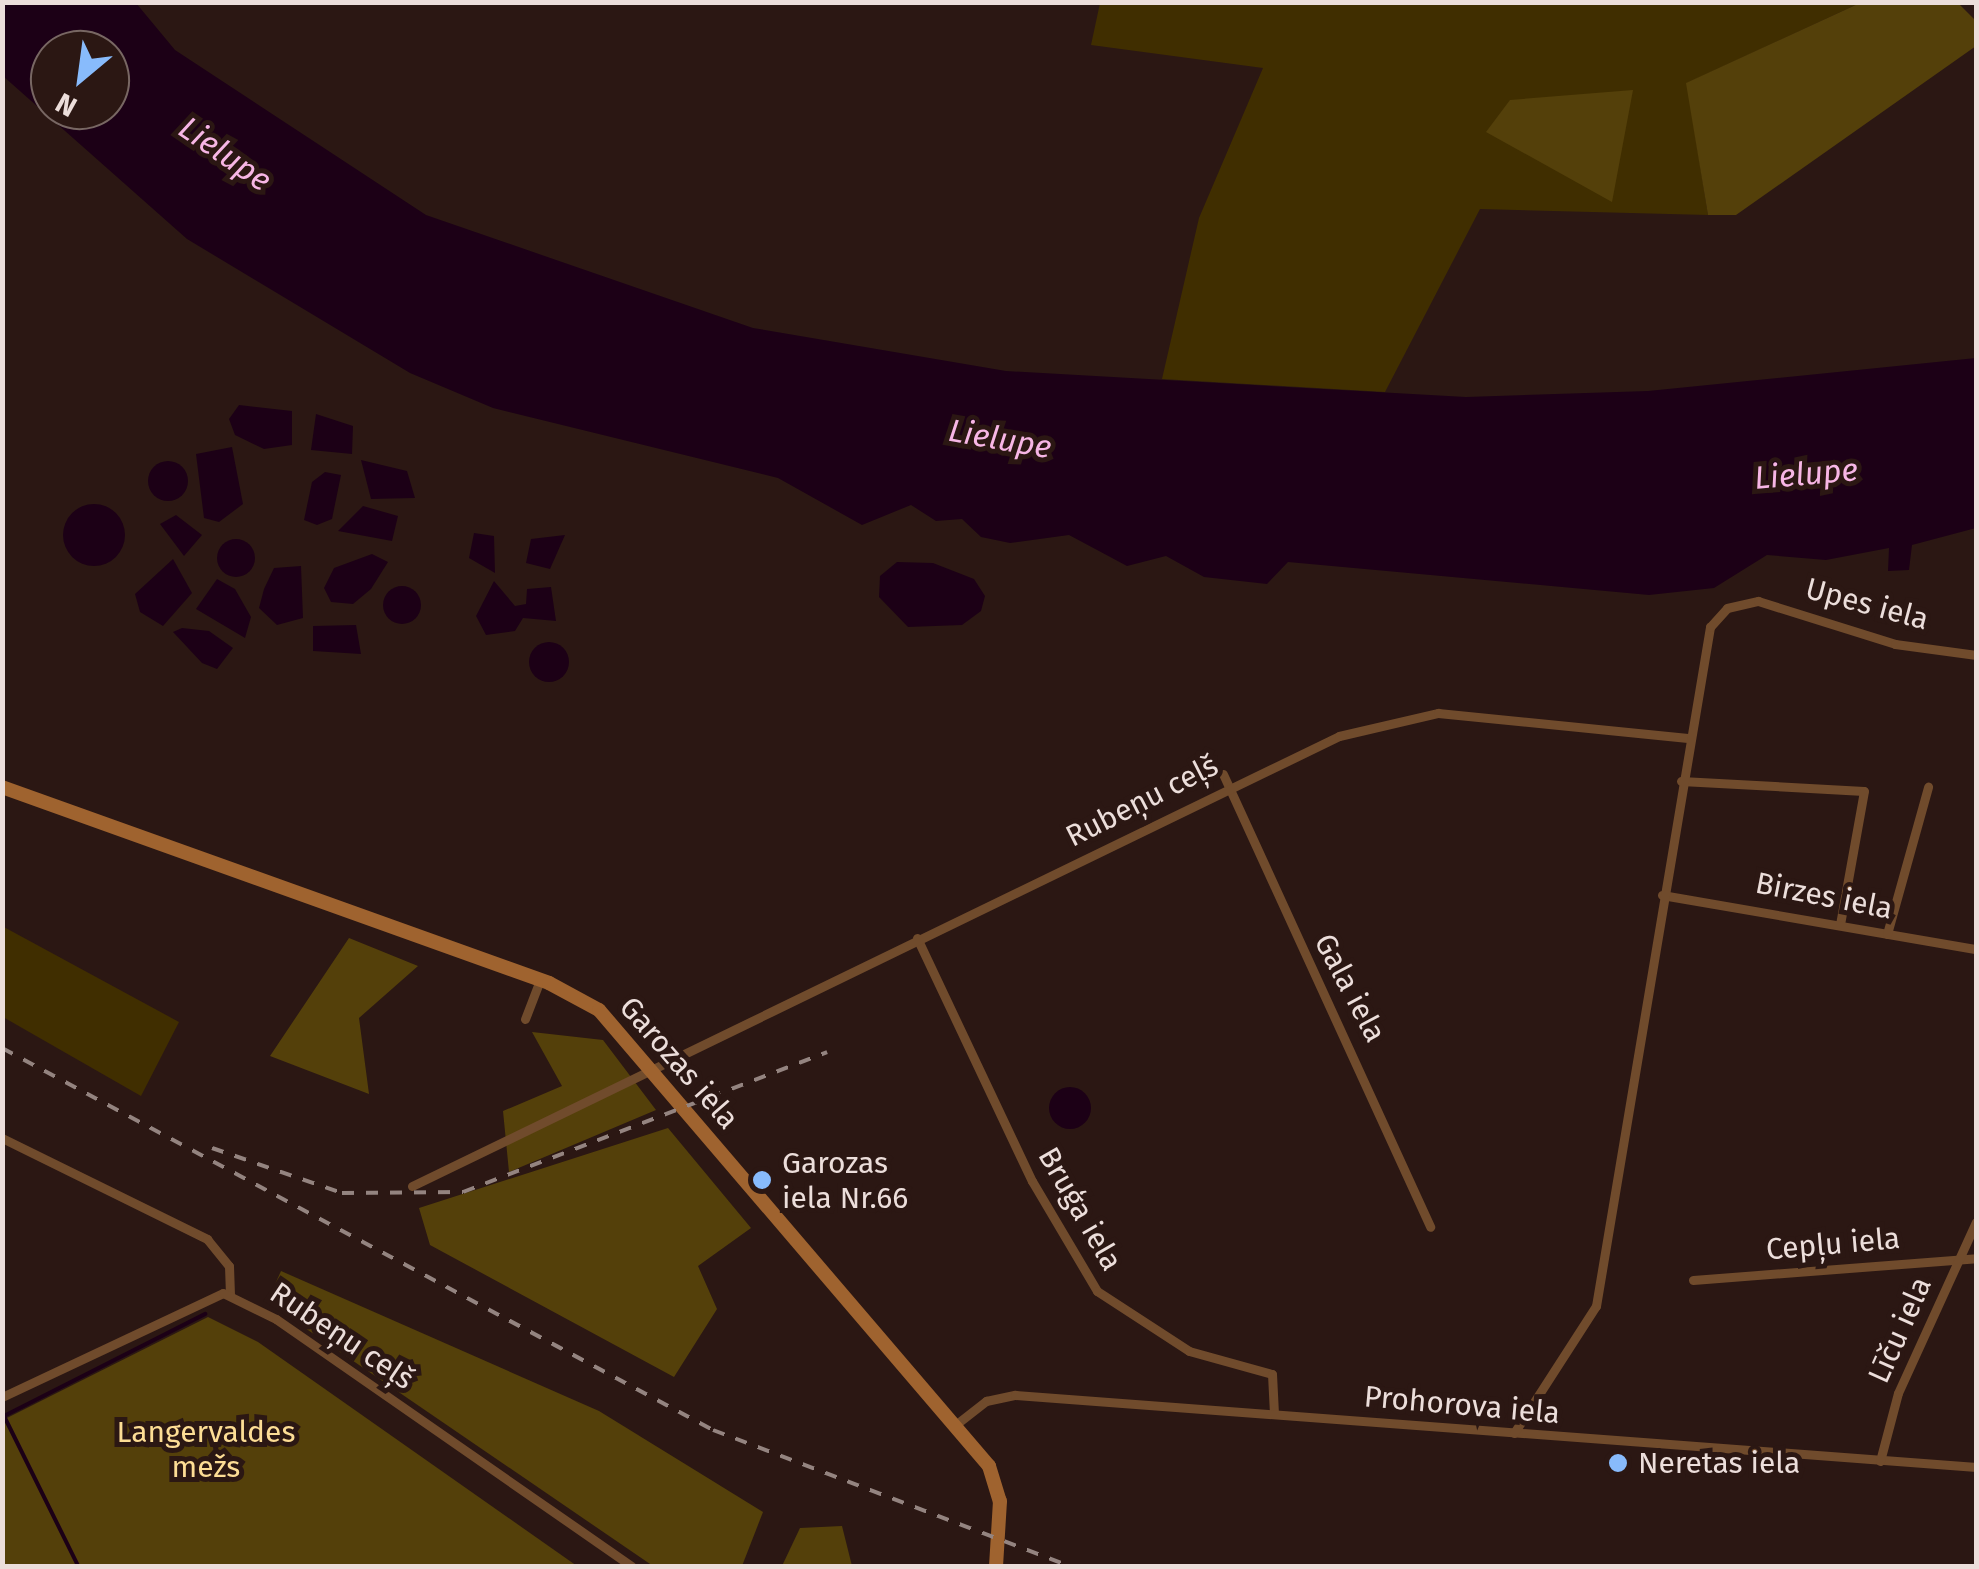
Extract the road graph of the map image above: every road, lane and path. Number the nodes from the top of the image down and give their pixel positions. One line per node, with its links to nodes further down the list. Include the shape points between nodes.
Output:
1 (1976, 655): 2 (street, Upes iela, via 1895,644 1745,601 1707,633)
2 (1688, 738): 4 (street); 5 (street, Rubeņu ceļš, via 1413,714)
3 (1223, 774): 5 (street, Gala iela)
4 (1681, 781): 8 (street); 9 (street, via 1864,791)
5 (1228, 785): 11 (street, Rubeņu ceļš); 19 (street, Gala iela)
6 (2, 787): 13 (main road, Garozas iela)
7 (1928, 787): 10 (street)
8 (1662, 895): 9 (street, Birzes iela); 27 (street, via 1596,1306)
9 (1840, 925): 10 (street, Birzes iela)
10 (1888, 934): 12 (street, Birzes iela)
11 (917, 938): 15 (street, Rubeņu ceļš); 25 (street, Bruģa iela, via 1032,1182 1097,1291 1189,1351 1272,1374)
12 (1976, 948)
13 (540, 980): 14 (street); 15 (main road, Garozas iela, via 599,1010)
14 (525, 1019)
15 (653, 1070): 17 (street, Rubeņu ceļš); 26 (main road, Garozas iela)
16 (2, 1138): 23 (street, via 207,1239 229,1266)
17 (412, 1186)
18 (1976, 1222): 21 (street, Līču iela)
19 (1430, 1227)
20 (1976, 1258): 21 (street, Cepļu iela)
21 (1960, 1259): 22 (street, Cepļu iela); 28 (street, Līču iela, via 1898,1394)
22 (1693, 1280)
23 (230, 1295): 24 (street, Rubeņu ceļš, via 190,1302); 30 (street, Rubeņu ceļš)
24 (2, 1397)
25 (1274, 1414): 26 (street, Prohorova iela, via 1007,1395); 27 (street, Prohorova iela)
26 (954, 1426): 31 (main road, Garozas iela, via 998,1484)
27 (1514, 1433): 28 (street, Prohorova iela)
28 (1880, 1461): 29 (street, Prohorova iela)
29 (1976, 1466)
30 (632, 1566)
31 (996, 1566)

